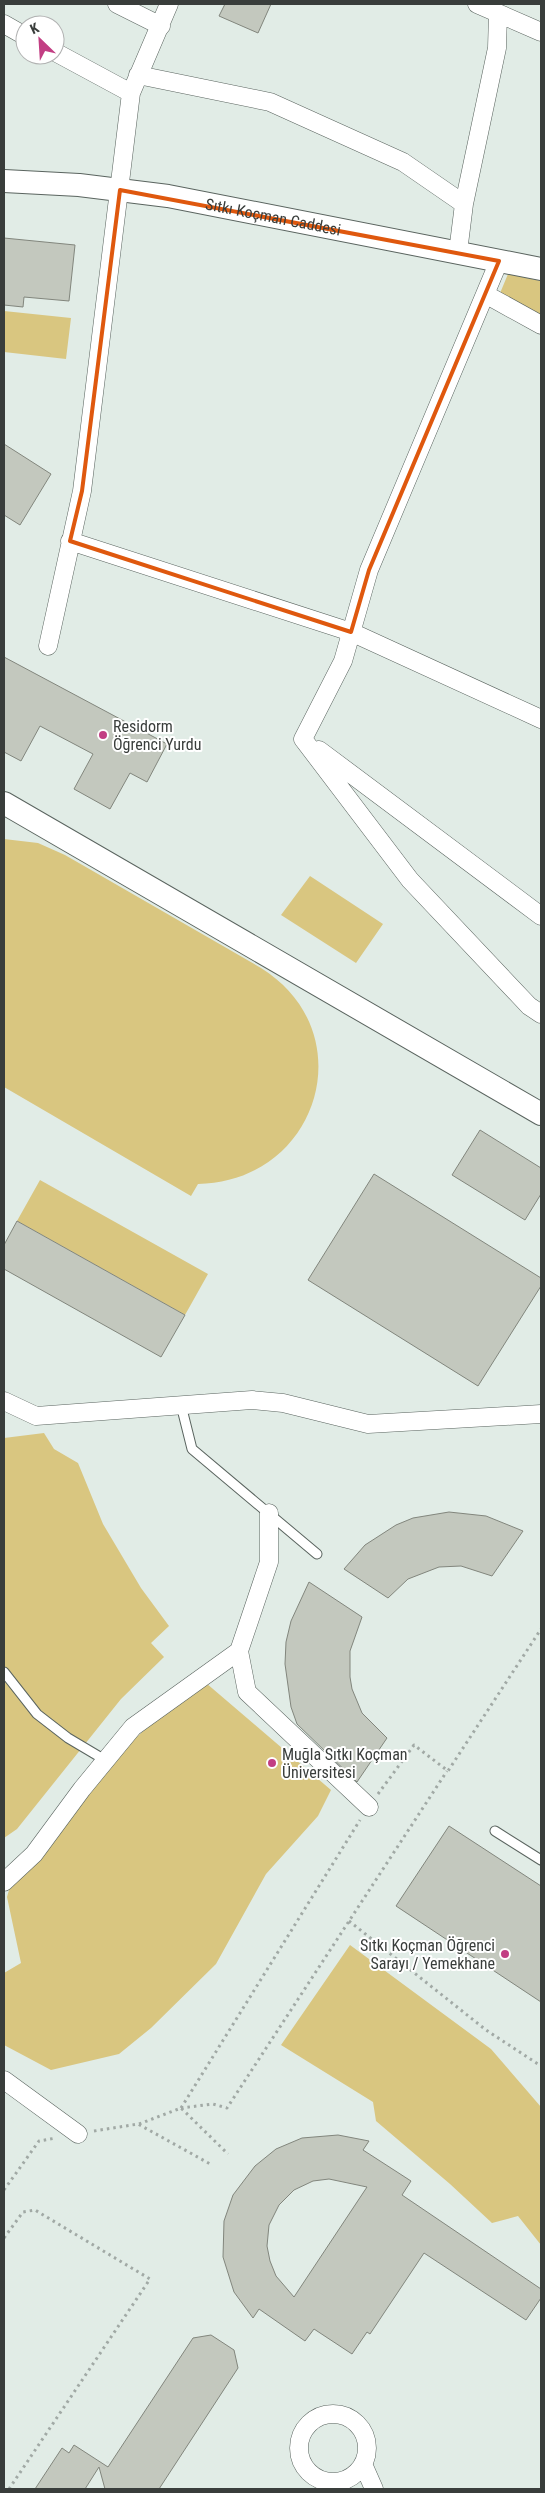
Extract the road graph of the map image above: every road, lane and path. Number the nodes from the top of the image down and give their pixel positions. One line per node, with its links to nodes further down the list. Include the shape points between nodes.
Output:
1 (117, 4): 6 (street)
2 (169, 4): 6 (street)
3 (476, 4): 4 (street)
4 (498, 14): 8 (street); 14 (street, via 497,48)
5 (4, 24): 7 (street)
6 (161, 26): 10 (street)
7 (15, 30)
8 (541, 32)
9 (65, 57): 11 (street)
10 (138, 75): 11 (street); 14 (street, via 270,102 403,162)
11 (132, 92): 13 (street)
12 (4, 181): 13 (street, Sıtkı Koçman Caddesi)
13 (120, 190): 15 (street, Sıtkı Koçman Caddesi, via 168,196); 20 (street, via 82,490)
14 (464, 204): 15 (street)
15 (458, 252): 16 (street, Sıtkı Koçman Caddesi)
16 (499, 261): 17 (street, Sıtkı Koçman Caddesi); 18 (street)
17 (541, 269)
18 (485, 294): 19 (street); 21 (street, via 369,570)
19 (541, 325)
20 (70, 541): 21 (street); 22 (street)
21 (351, 632): 23 (street); 24 (street, via 343,661)
22 (48, 646)
23 (541, 719)
24 (304, 739): 26 (street); 27 (street, via 410,880 529,1006)
25 (4, 803): 28 (street)
26 (541, 916)
27 (541, 1014)
28 (541, 1114)
29 (4, 1401): 30 (street, via 36,1416)
30 (181, 1405): 31 (street, via 252,1400 283,1403 368,1424); 32 (lane, via 192,1449)
31 (541, 1414)
32 (270, 1514): 33 (lane); 35 (street, via 268,1562)
33 (318, 1554)
34 (541, 1629): 38 (path)
35 (240, 1650): 37 (street, via 133,1727); 39 (street, via 247,1692)
36 (4, 1672): 37 (lane, via 37,1714 68,1738)
37 (105, 1760): 42 (street, via 34,1854)
38 (448, 1771): 39 (path, via 414,1745); 43 (path)
39 (369, 1807): 46 (path)
40 (495, 1831): 41 (lane)
41 (541, 1860)
42 (4, 1882)
43 (349, 1921): 44 (path, via 486,2030); 46 (path, via 227,2108 213,2104)
44 (541, 2066)
45 (4, 2080): 48 (street)
46 (181, 2108): 47 (path); 49 (path)
47 (138, 2124): 48 (path); 50 (path)
48 (78, 2134): 51 (path, via 39,2141)
49 (228, 2154)
50 (212, 2165)
51 (4, 2190)
52 (4, 2238): 54 (path, via 23,2212 36,2210 150,2279)
53 (363, 2464): 55 (street)
54 (9, 2489)
55 (374, 2489)

